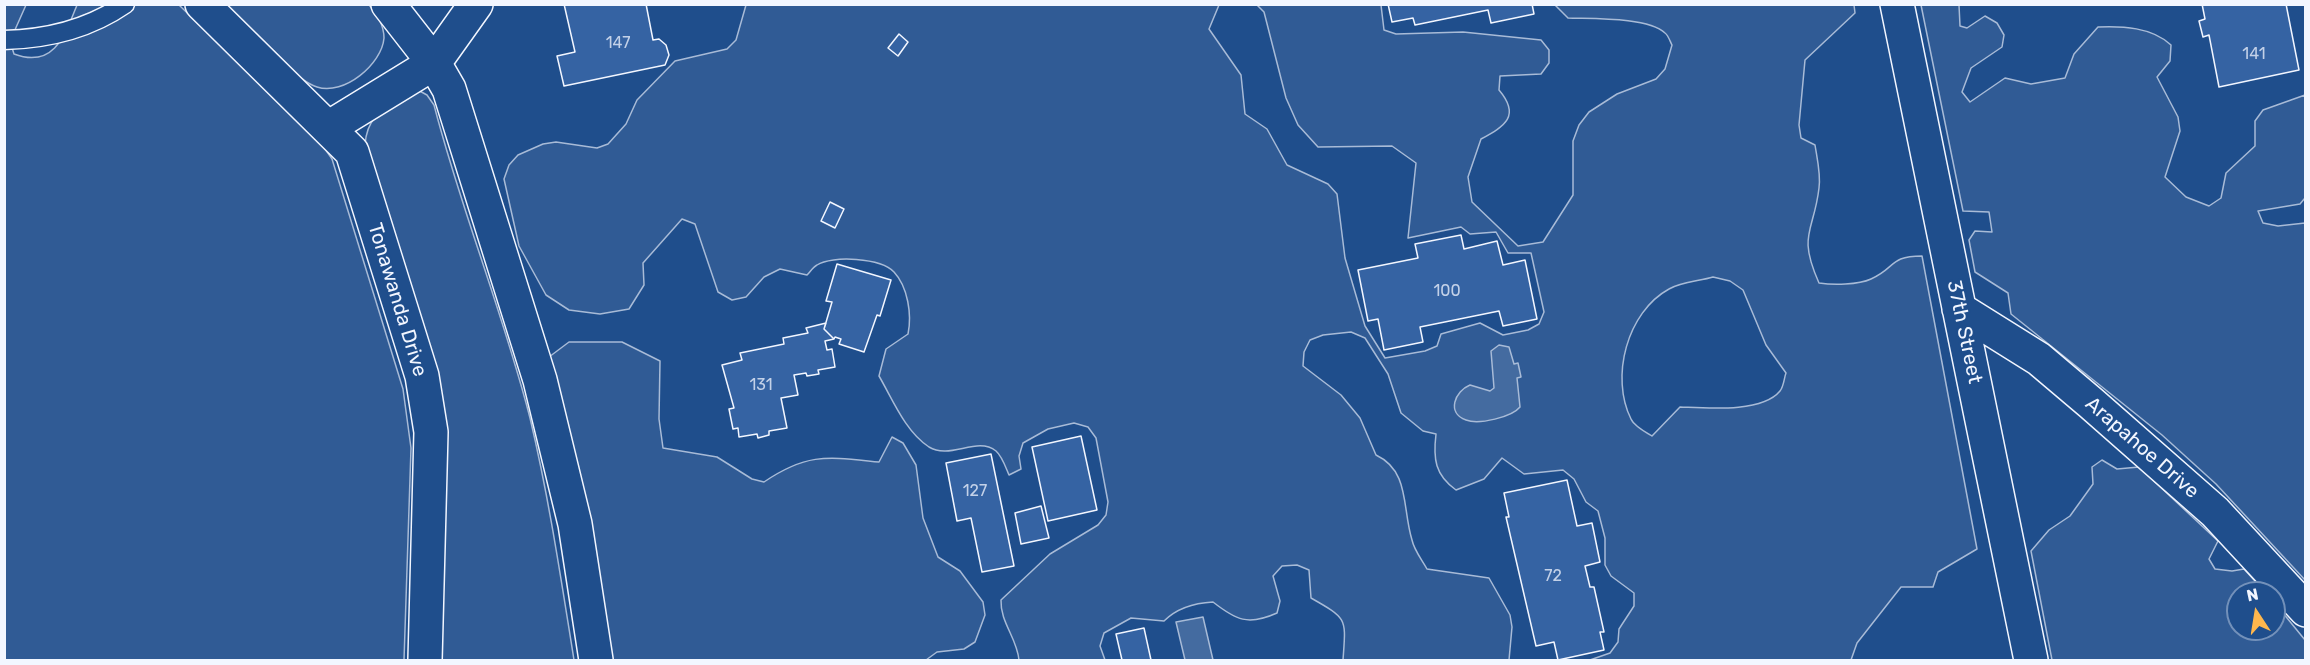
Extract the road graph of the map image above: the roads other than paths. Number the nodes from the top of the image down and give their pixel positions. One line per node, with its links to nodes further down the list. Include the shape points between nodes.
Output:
1 (125, 4): 6 (lane, via 87,25 56,35)
2 (202, 4): 8 (street, Tonawanda Drive)
3 (388, 4): 7 (street)
4 (477, 4): 7 (street)
5 (1897, 4): 9 (street, 37th Street)
6 (4, 40)
7 (434, 63): 8 (street); 12 (street, via 449,89 540,380 575,524)
8 (328, 128): 11 (street, Tonawanda Drive, via 352,152 422,376 431,432)
9 (1959, 309): 10 (street, Arapahoe Drive, via 2039,359 2091,403 2215,512); 13 (street, 37th Street)
10 (2306, 610)
11 (425, 660)
12 (596, 660)
13 (2031, 660)

